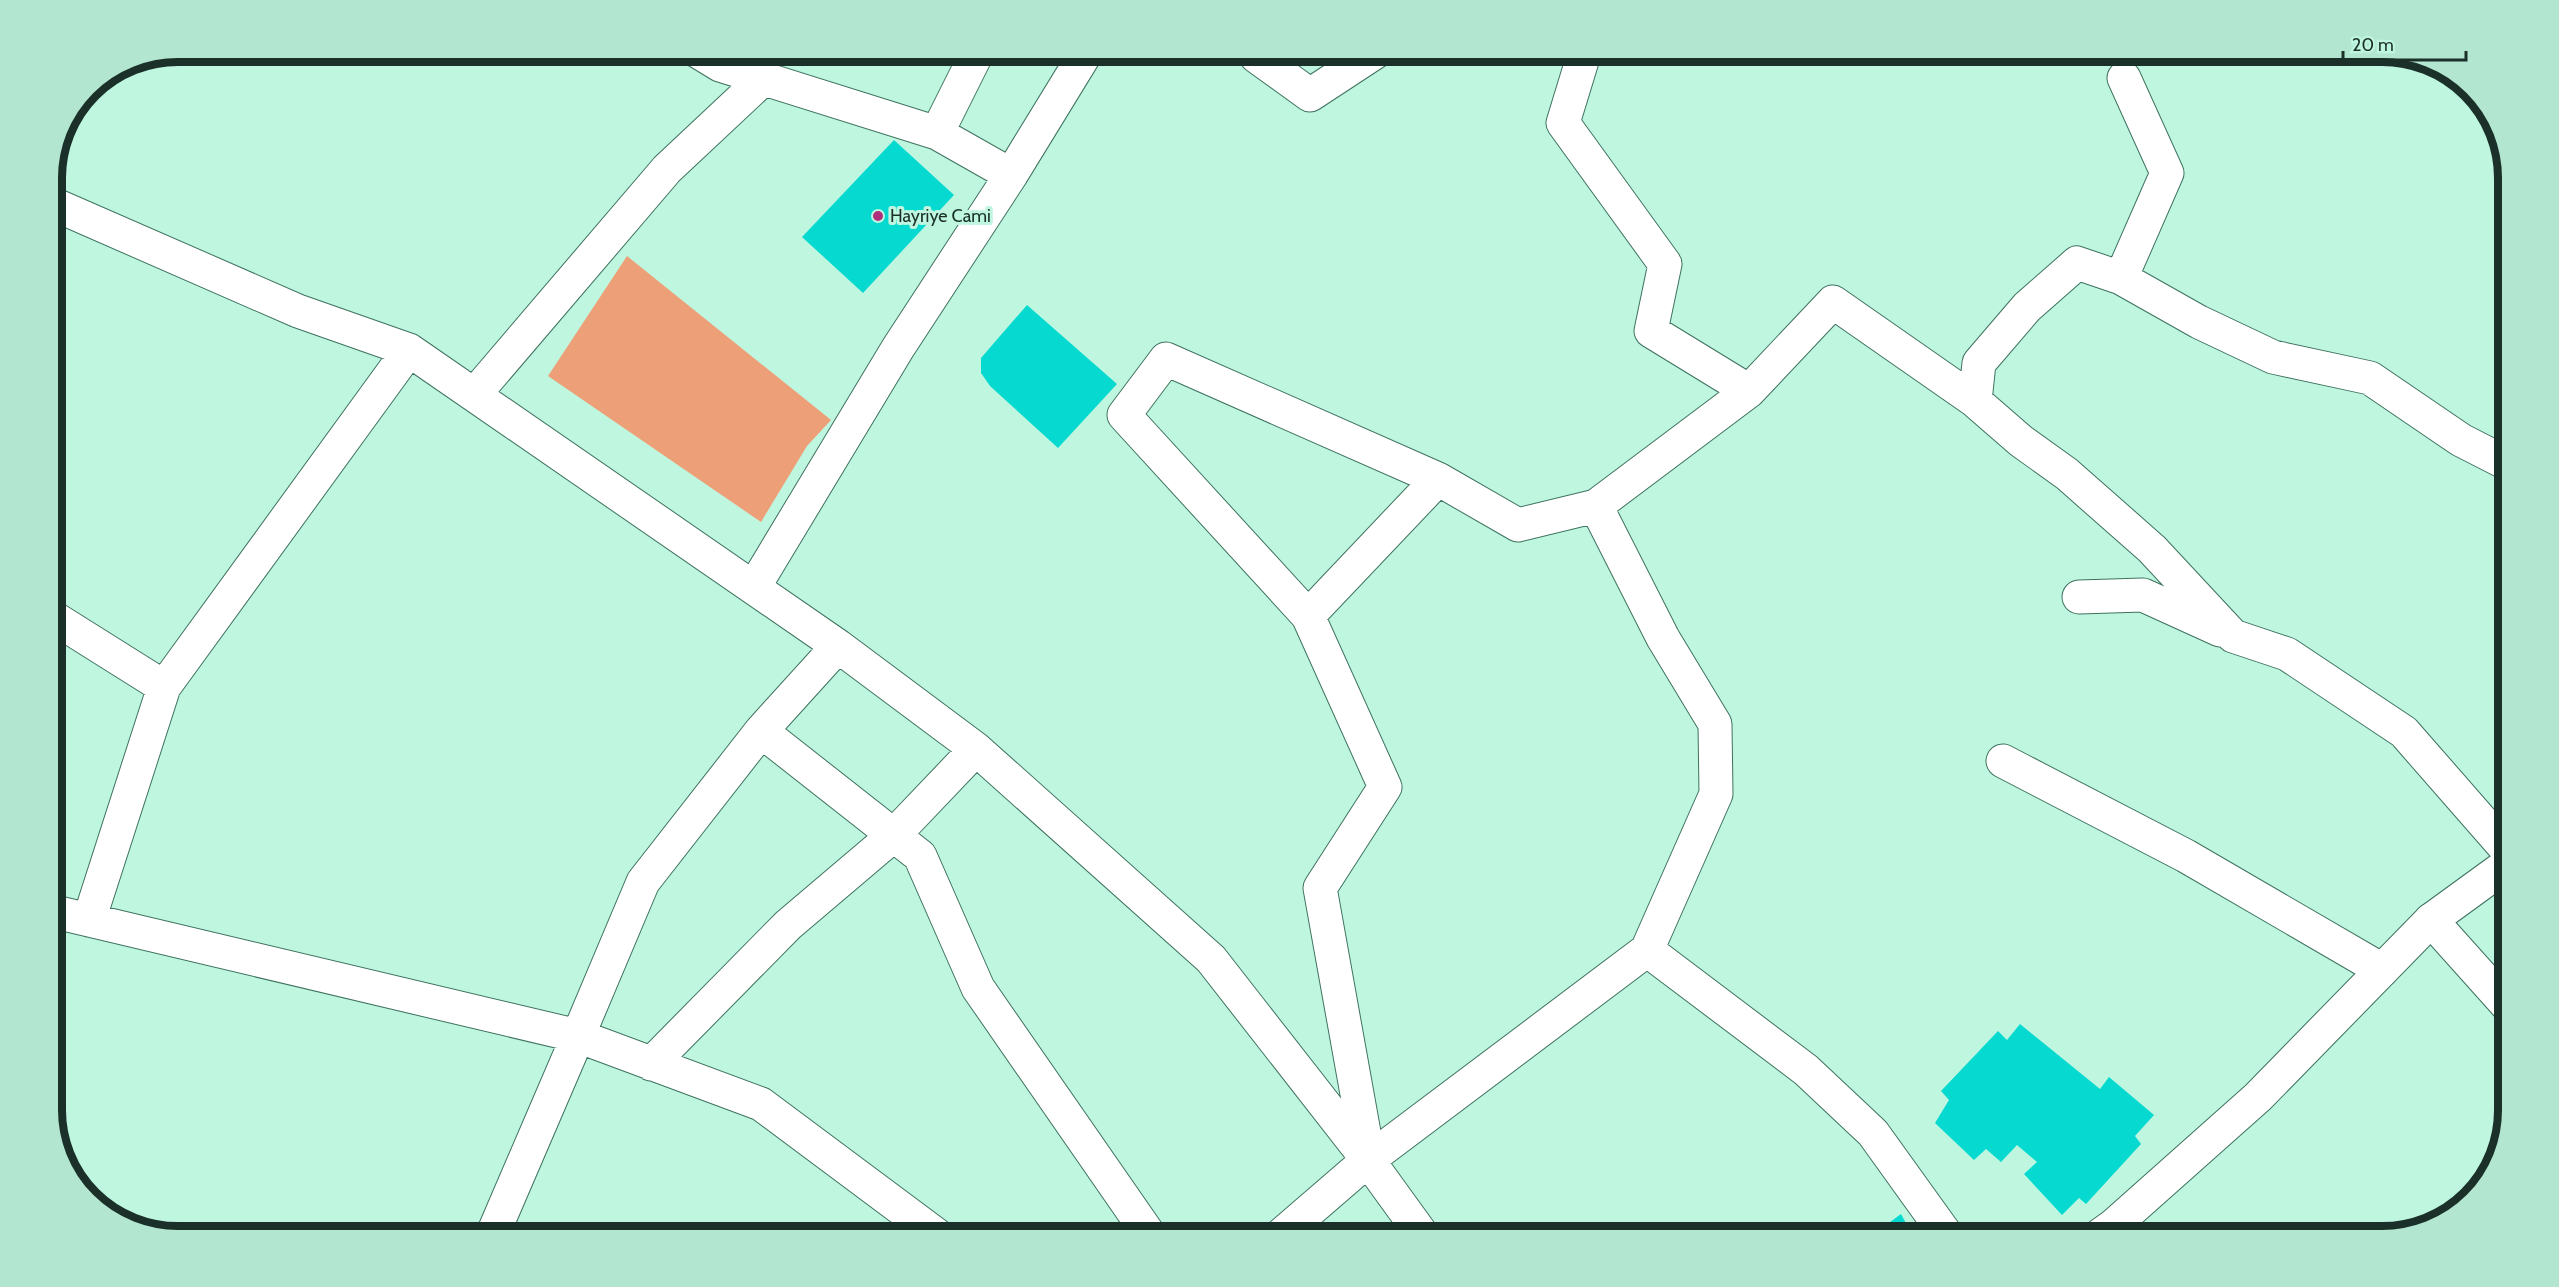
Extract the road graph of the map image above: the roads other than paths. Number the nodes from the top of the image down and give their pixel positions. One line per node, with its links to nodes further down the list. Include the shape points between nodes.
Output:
1 (728, 62): 8 (street)
2 (973, 62): 9 (street)
3 (1079, 62): 10 (street)
4 (1264, 62): 5 (street, via 1310,95)
5 (1360, 62)
6 (1582, 62): 14 (street, via 1563,123 1665,264 1651,331)
7 (2124, 78): 12 (street, via 2167,173)
8 (763, 79): 9 (street); 15 (street, via 667,169)
9 (938, 132): 10 (street)
10 (1011, 175): 20 (street, via 898,348)
11 (62, 208): 13 (street, via 298,311)
12 (2121, 278): 16 (street, via 2077,263 2027,307 1979,363); 17 (street, via 2199,322 2273,357 2370,378 2461,440)
13 (409, 350): 15 (street); 26 (street)
14 (1749, 391): 16 (street, via 1833,302); 19 (street)
15 (474, 394): 20 (street)
16 (1975, 401): 24 (street, via 2067,474 2152,549)
17 (2497, 459)
18 (1438, 479): 19 (street, via 1518,525); 22 (street); 22 (street, via 1167,359 1124,415)
19 (1596, 506): 36 (street, via 1663,638 1715,724 1716,794)
20 (754, 587): 25 (street)
21 (2079, 597): 24 (street, via 2143,595)
22 (1308, 616): 41 (street, via 1385,787 1320,888)
23 (62, 623): 26 (street)
24 (2233, 636): 31 (street, via 2287,654 2404,732)
25 (838, 646): 27 (street); 28 (street)
26 (164, 687): 34 (street)
27 (761, 731): 30 (street); 39 (street, via 644,882)
28 (976, 749): 30 (street); 41 (street, via 1211,959)
29 (2003, 761): 37 (street, via 2186,856)
30 (894, 835): 40 (street, via 788,925); 44 (street, via 920,855 978,988)
31 (2498, 839)
32 (2498, 871): 35 (street)
33 (62, 914): 34 (street)
34 (89, 920): 39 (street)
35 (2431, 920): 37 (street); 38 (street)
36 (1647, 950): 41 (street); 47 (street, via 1806,1070 1873,1133)
37 (2382, 970): 48 (street, via 2258,1097)
38 (2498, 995)
39 (578, 1036): 40 (street); 42 (street)
40 (651, 1064): 43 (street, via 761,1104)
41 (1368, 1160): 45 (street); 46 (street)
42 (496, 1226)
43 (925, 1226)
44 (1143, 1226)
45 (1292, 1226)
46 (1416, 1226)
47 (1940, 1226)
48 (2120, 1226)

